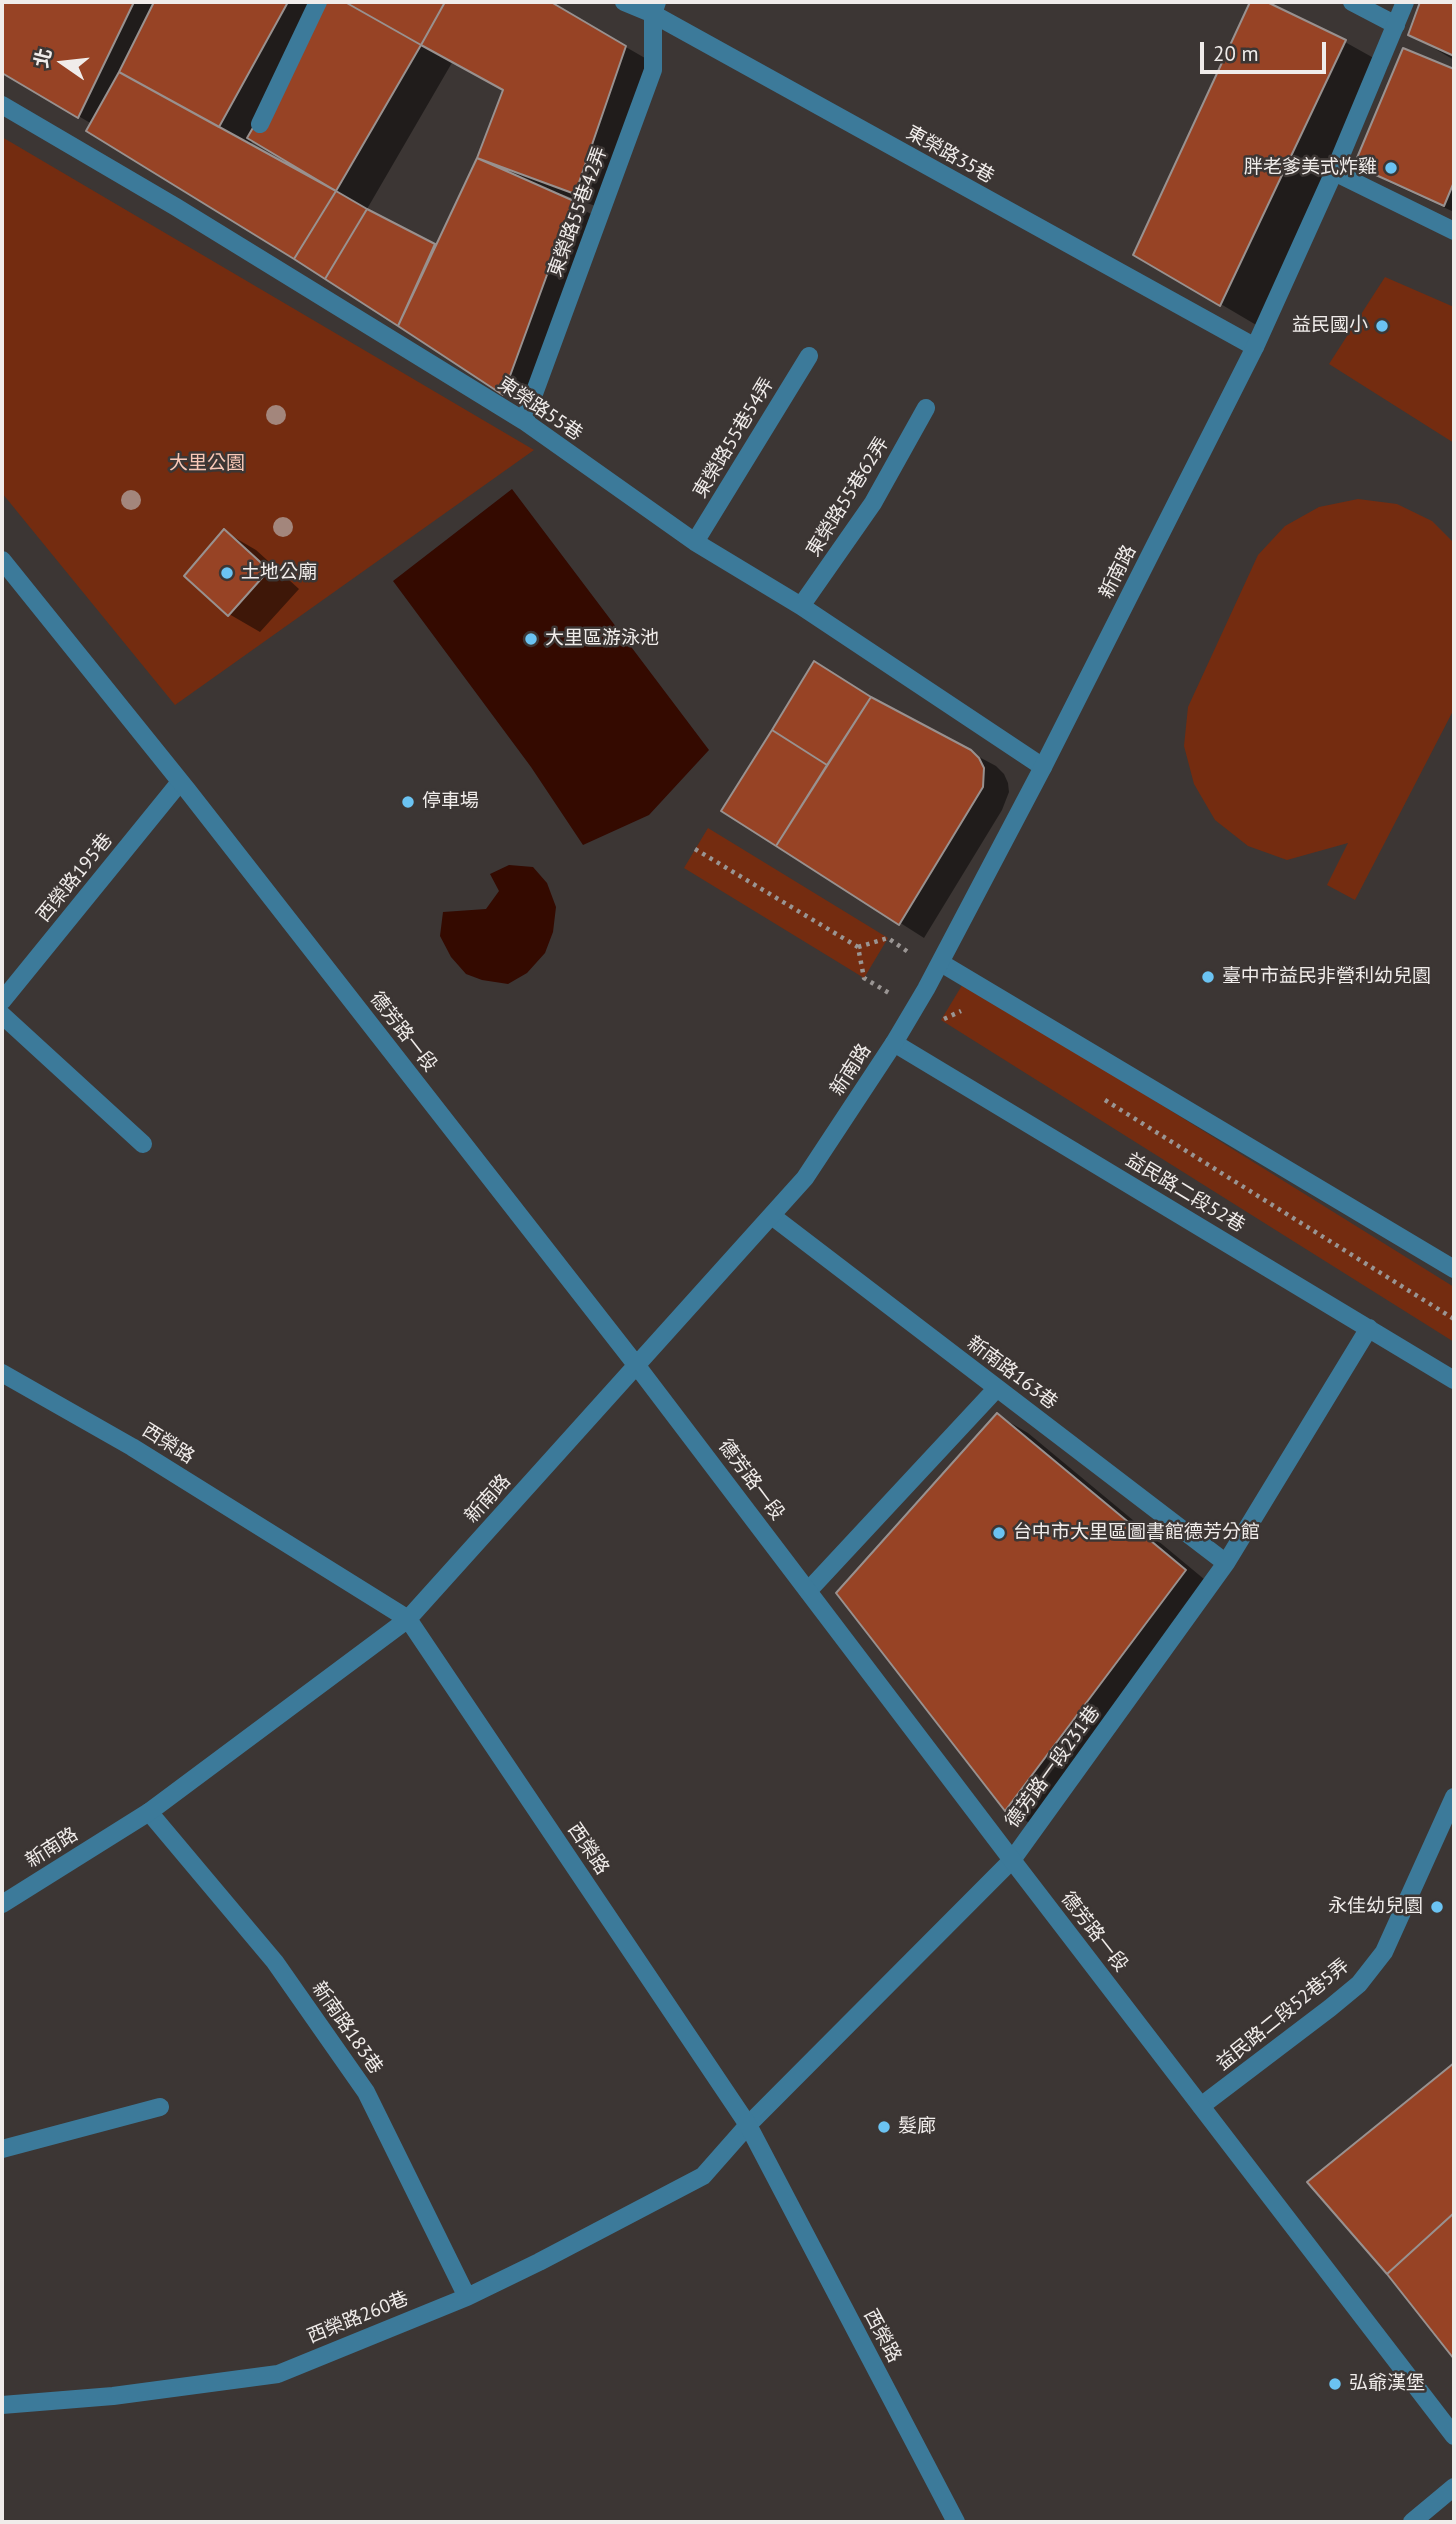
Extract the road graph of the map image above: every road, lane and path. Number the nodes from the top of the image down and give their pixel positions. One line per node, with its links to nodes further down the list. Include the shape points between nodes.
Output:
1 (318, 2): 8 (street)
2 (624, 2): 5 (street, 東榮路35巷)
3 (1352, 2): 6 (street)
4 (1405, 2): 6 (street, 新南路)
5 (655, 8): 11 (street, 東榮路35巷); 14 (street, 東榮路55巷42弄, via 653,70)
6 (1396, 25): 9 (street, 新南路)
7 (2, 105): 14 (street, 東榮路55巷, via 176,206)
8 (260, 124)
9 (1334, 172): 10 (street); 11 (street, 新南路)
10 (1454, 231)
11 (1255, 347): 18 (street, 新南路)
12 (809, 356): 15 (street, 東榮路55巷54弄)
13 (926, 408): 17 (street, 東榮路55巷62弄, via 873,503)
14 (524, 421): 15 (street, 東榮路55巷)
15 (695, 542): 17 (street, 東榮路55巷)
16 (2, 559): 19 (street, 德芳路一段)
17 (801, 606): 18 (street, 東榮路55巷)
18 (1043, 767): 23 (street, 新南路)
19 (180, 782): 25 (street, 西榮路195巷); 36 (street, 德芳路一段)
20 (695, 849): 22 (path)
21 (888, 938): 22 (path)
22 (858, 947): 24 (path)
23 (941, 963): 29 (street, 新南路); 33 (street)
24 (864, 978)
25 (2, 1001)
26 (962, 1011): 28 (path)
27 (2, 1015): 31 (street)
28 (940, 1020)
29 (894, 1043): 32 (street, 新南路, via 805,1178); 35 (street, 益民路二段52巷)
30 (1103, 1099): 34 (path)
31 (143, 1144)
32 (772, 1216): 36 (street, 新南路); 39 (street, 新南路163巷)
33 (1454, 1269)
34 (1454, 1319)
35 (1369, 1328): 38 (street, 益民路二段52巷); 40 (street, 德芳路一段231巷)
36 (637, 1366): 41 (street, 德芳路一段); 42 (street, 新南路)
37 (2, 1373): 42 (street, 西榮路, via 132,1447)
38 (1454, 1380)
39 (997, 1388): 40 (street, 新南路163巷); 41 (street)
40 (1226, 1563): 45 (street, 德芳路一段231巷)
41 (808, 1591): 45 (street, 德芳路一段)
42 (408, 1619): 44 (street, 新南路); 49 (street, 西榮路)
43 (1454, 1797): 47 (street, 益民路二段52巷5弄, via 1384,1952 1359,1984)
44 (149, 1812): 46 (street, 新南路); 52 (street, 新南路183巷, via 275,1962 366,2092)
45 (1012, 1860): 47 (street, 德芳路一段); 49 (street, 德芳路一段231巷)
46 (2, 1904)
47 (1201, 2106): 54 (street, 德芳路一段)
48 (160, 2107): 50 (street)
49 (748, 2125): 51 (street, 德芳路一段231巷); 56 (street, 西榮路)
50 (2, 2150)
51 (702, 2176): 52 (street, 西榮路260巷)
52 (467, 2297): 53 (street, 西榮路260巷, via 278,2374)
53 (2, 2405)
54 (1454, 2436)
55 (1454, 2487): 57 (street)
56 (956, 2522)
57 (1412, 2522)

